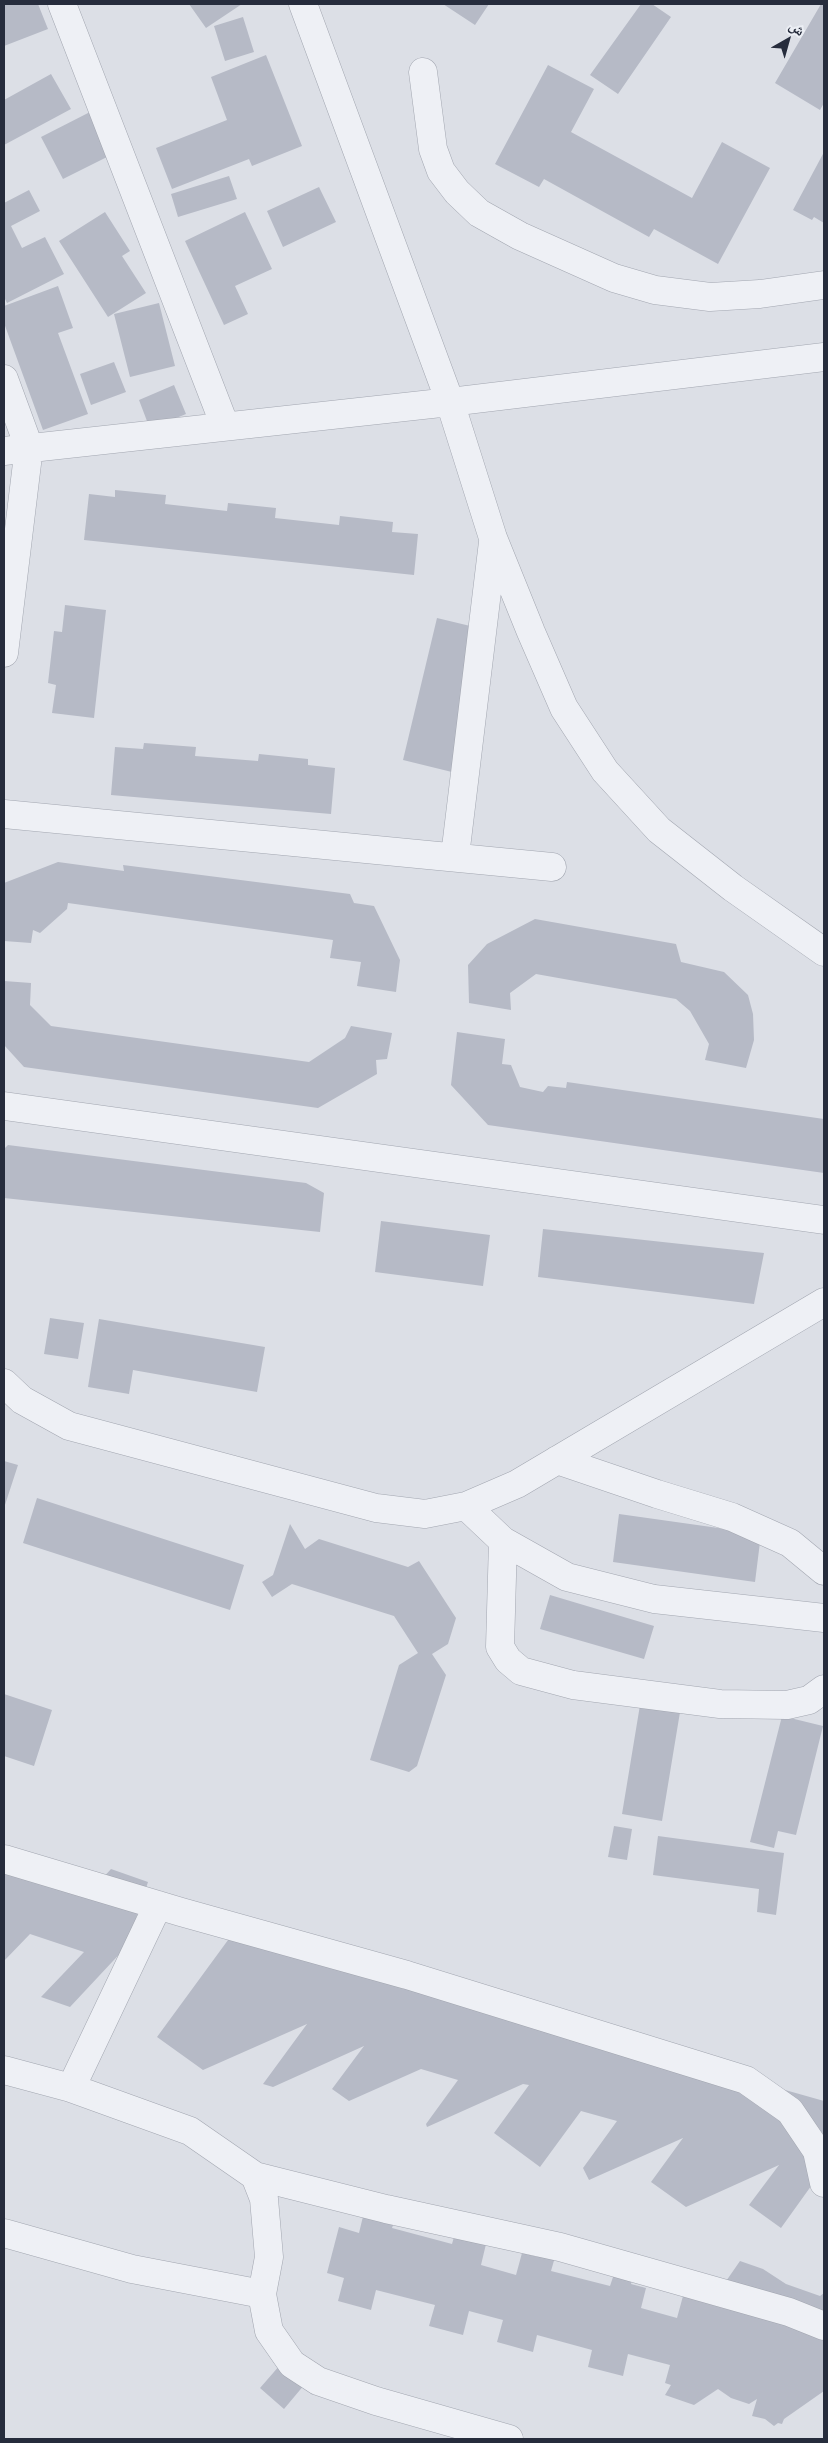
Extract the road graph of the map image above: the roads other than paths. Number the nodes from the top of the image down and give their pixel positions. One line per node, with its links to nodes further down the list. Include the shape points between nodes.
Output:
1 (62, 4): 8 (street)
2 (303, 4): 7 (street)
3 (423, 72): 4 (street, via 431,140 441,171 456,192 479,213 520,236 606,275 654,290 710,297)
4 (824, 285)
5 (824, 357): 7 (street)
6 (4, 379): 9 (street)
7 (450, 402): 8 (street); 10 (street)
8 (225, 426): 9 (street)
9 (16, 449): 11 (street)
10 (493, 538): 13 (street); 15 (street, via 564,708 605,771 659,830 733,888)
11 (4, 653)
12 (4, 814): 13 (street)
13 (454, 856): 14 (street)
14 (552, 867)
15 (824, 952)
16 (4, 1106): 17 (street)
17 (824, 1220)
18 (824, 1302): 20 (street)
19 (4, 1383): 21 (street, via 22,1400 70,1426 376,1508 425,1514)
20 (557, 1460): 21 (street, via 516,1484); 23 (street, via 732,1517 790,1543)
21 (466, 1506): 22 (street)
22 (503, 1541): 24 (street, via 566,1577 654,1599); 25 (street, via 500,1647 508,1660 522,1671 573,1685 720,1704 787,1705 809,1700)
23 (824, 1571)
24 (824, 1618)
25 (824, 1689)
26 (4, 1859): 27 (street)
27 (158, 1905): 29 (street); 31 (street, via 407,1975 746,2080 790,2111 817,2152)
28 (4, 2070): 29 (street)
29 (72, 2088): 30 (street, via 190,2131)
30 (255, 2176): 33 (street, via 264,2199 268,2257); 34 (street, via 560,2248 789,2312)
31 (824, 2183)
32 (4, 2233): 33 (street, via 132,2269)
33 (262, 2294): 35 (street, via 269,2331 292,2364 318,2381)
34 (824, 2326)
35 (509, 2439)

